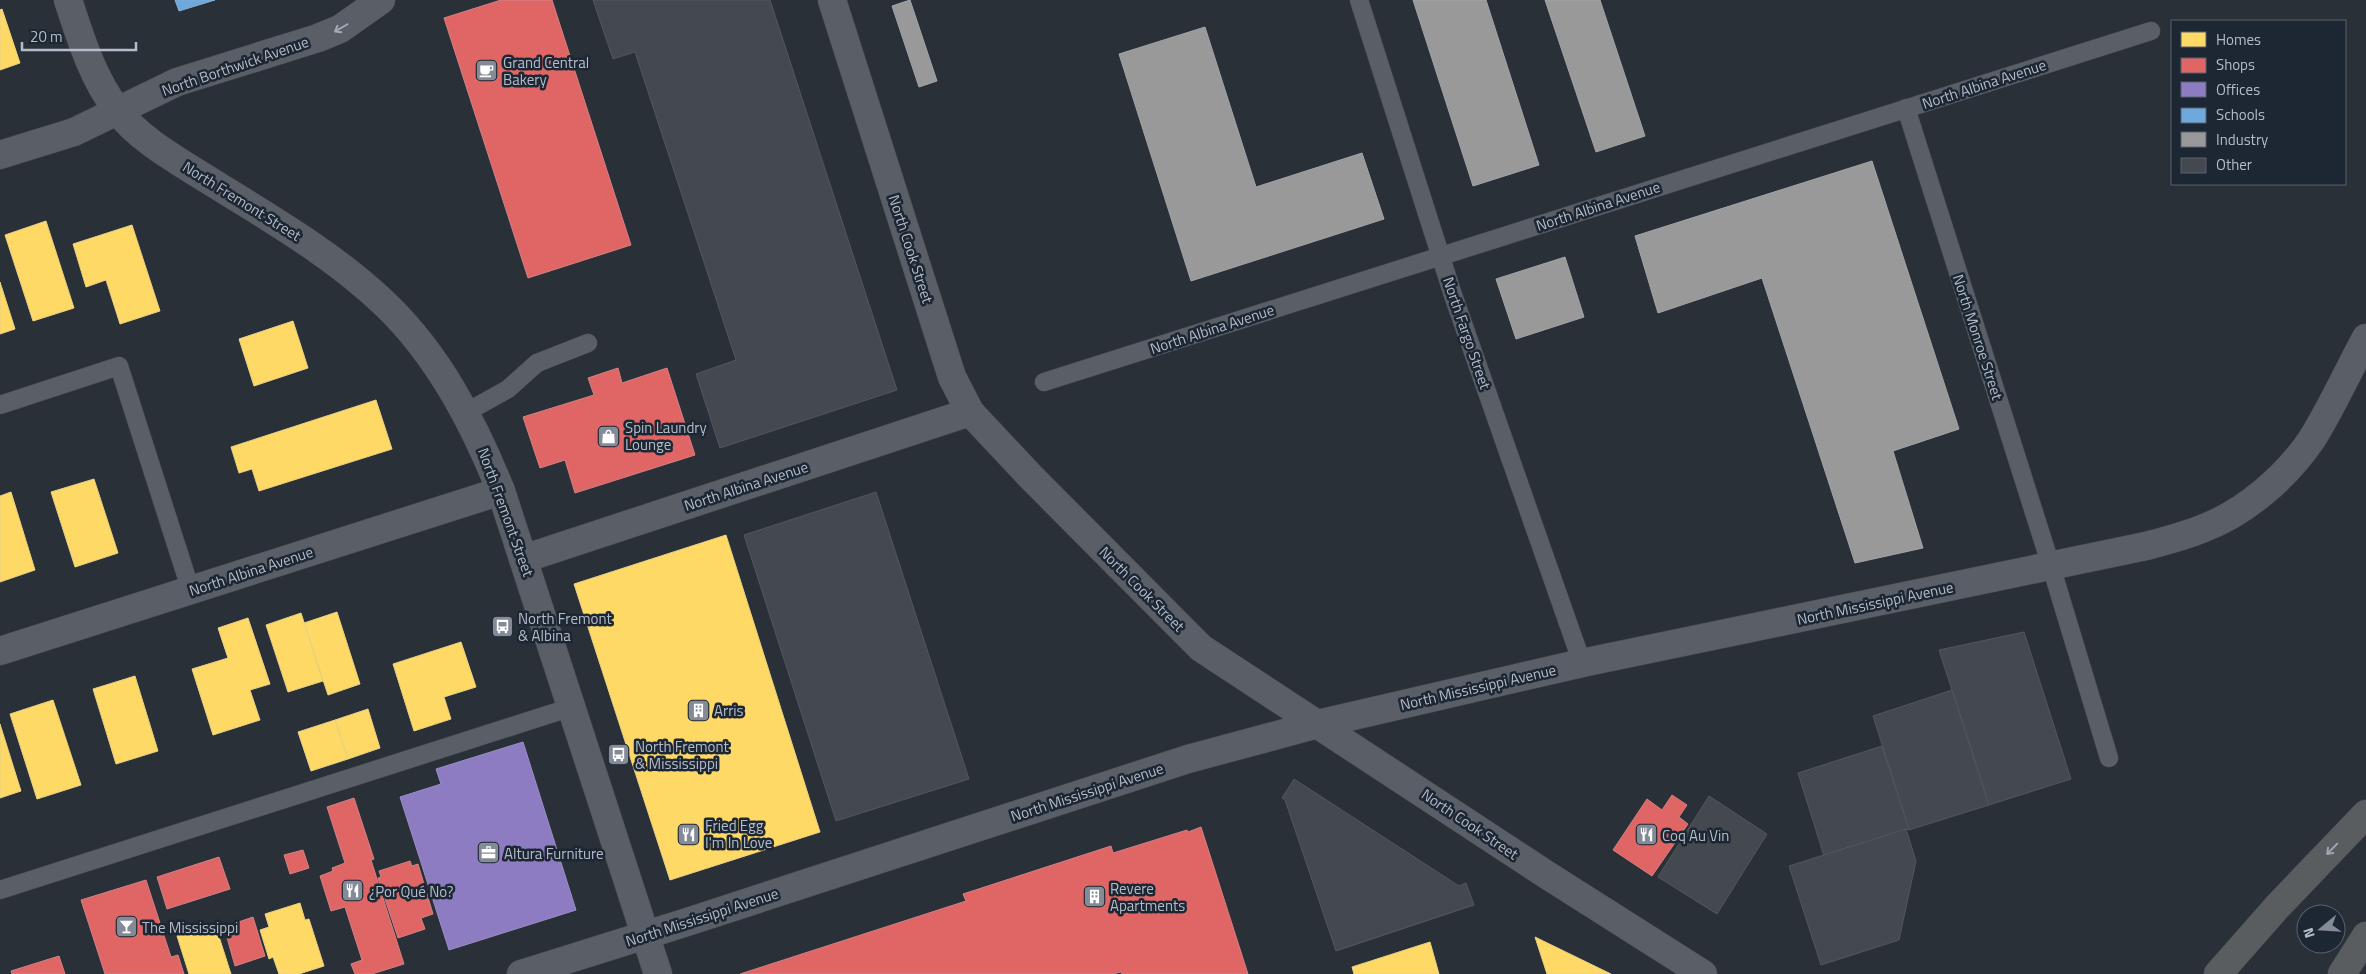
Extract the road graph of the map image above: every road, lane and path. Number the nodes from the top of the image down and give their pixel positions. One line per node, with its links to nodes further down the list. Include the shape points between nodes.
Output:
1 (68, 0): 7 (street, North Fremont Street, via 95,76)
2 (381, 0): 7 (street, North Borthwick Avenue, one-way to 7, via 333,32 177,82)
3 (832, 0): 14 (street, North Cook Street, via 952,377)
4 (1359, 0): 9 (lane, North Fargo Street)
5 (2151, 30): 6 (lane, North Albina Avenue)
6 (1906, 108): 9 (lane, North Albina Avenue); 18 (lane, North Monroe Street)
7 (117, 111): 8 (street, North Borthwick Avenue, via 74,132); 15 (street, North Fremont Street, via 161,150 346,270 386,305 426,352)
8 (0, 155)
9 (1441, 256): 12 (lane, North Albina Avenue); 21 (lane, North Fargo Street)
10 (2366, 338): 18 (street, North Mississippi Avenue, via 2312,439 2267,489 2244,506 2206,528 2184,535)
11 (588, 343): 15 (lane, via 537,363 508,389)
12 (1044, 382)
13 (0, 405): 19 (lane, via 119,366)
14 (970, 412): 17 (street, North Albina Avenue); 23 (street, North Cook Street, via 1201,648)
15 (465, 413): 16 (street, North Fremont Street)
16 (501, 491): 17 (street, North Fremont Street); 19 (street, North Albina Avenue)
17 (523, 559): 22 (street, North Fremont Street)
18 (2051, 566): 21 (street, North Mississippi Avenue); 24 (lane, North Monroe Street)
19 (191, 591): 20 (street, North Albina Avenue)
20 (0, 651)
21 (1582, 663): 23 (street, North Mississippi Avenue)
22 (572, 707): 26 (lane); 27 (street, North Fremont Street)
23 (1318, 724): 27 (street, North Mississippi Avenue, via 1188,759); 31 (street, North Cook Street, via 1547,876)
24 (2110, 758)
25 (2366, 814): 32 (highway, one-way to 32, via 2277,906)
26 (0, 890)
27 (646, 934): 29 (street, North Mississippi Avenue); 30 (street, North Fremont Street)
28 (2366, 936): 33 (highway)
29 (521, 974)
30 (658, 974)
31 (1703, 974)
32 (2218, 974)
33 (2342, 974)

